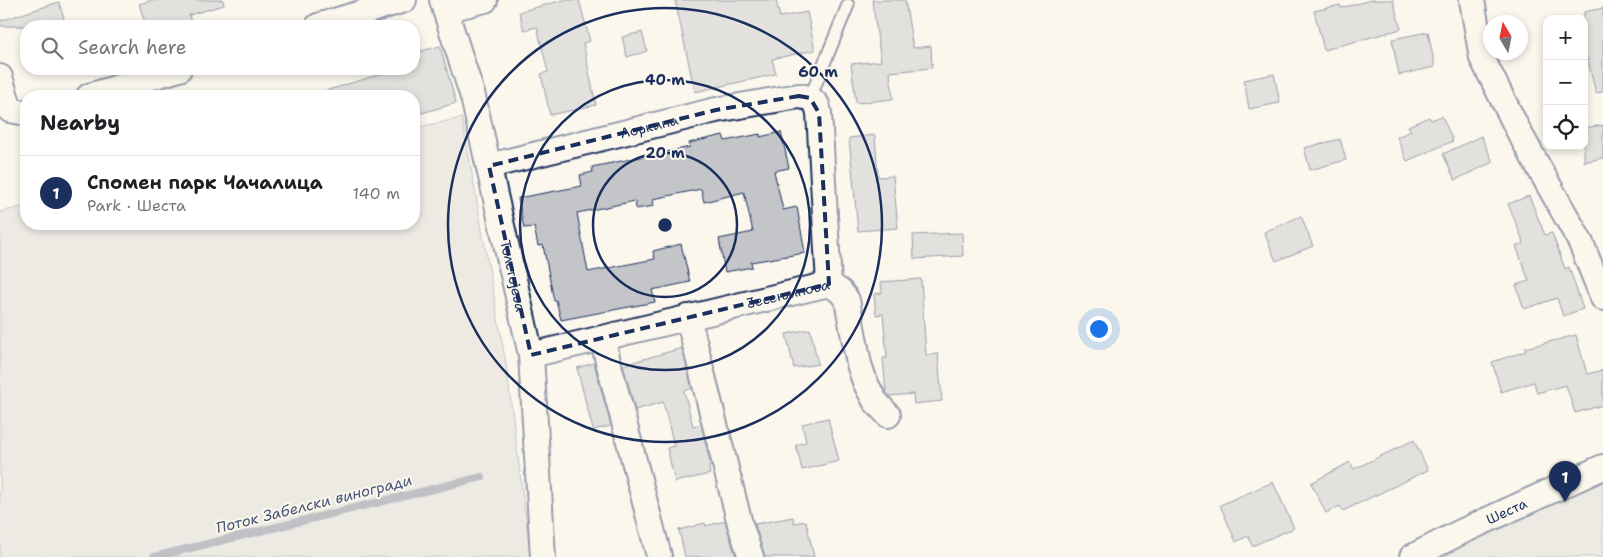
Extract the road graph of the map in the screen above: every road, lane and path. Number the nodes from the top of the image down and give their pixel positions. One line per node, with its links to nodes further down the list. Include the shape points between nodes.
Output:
1 (404, 0): 6 (street)
2 (485, 0): 4 (street)
3 (1472, 0): 14 (street, via 1482,58 1580,243)
4 (444, 5): 12 (street, Толстојева, via 473,97)
5 (848, 5): 10 (lane)
6 (338, 20)
7 (159, 75): 9 (street)
8 (0, 77): 11 (street)
9 (109, 90)
10 (810, 98): 12 (street, Лоркина, via 799,96 716,110); 13 (street, via 819,113)
11 (18, 111)
12 (490, 166): 17 (street, Толстојева)
13 (829, 284): 15 (street, Јесењинова); 18 (street, Јесењинова, via 847,300 864,382)
14 (1603, 298)
15 (688, 317): 16 (street, Јесењинова); 22 (street)
16 (602, 338): 17 (street, Јесењинова); 20 (street)
17 (531, 355): 21 (street, Толстојева)
18 (888, 415)
19 (1603, 467): 23 (street, Шеста)
20 (659, 556)
21 (544, 557)
22 (751, 557)
23 (1412, 557)

